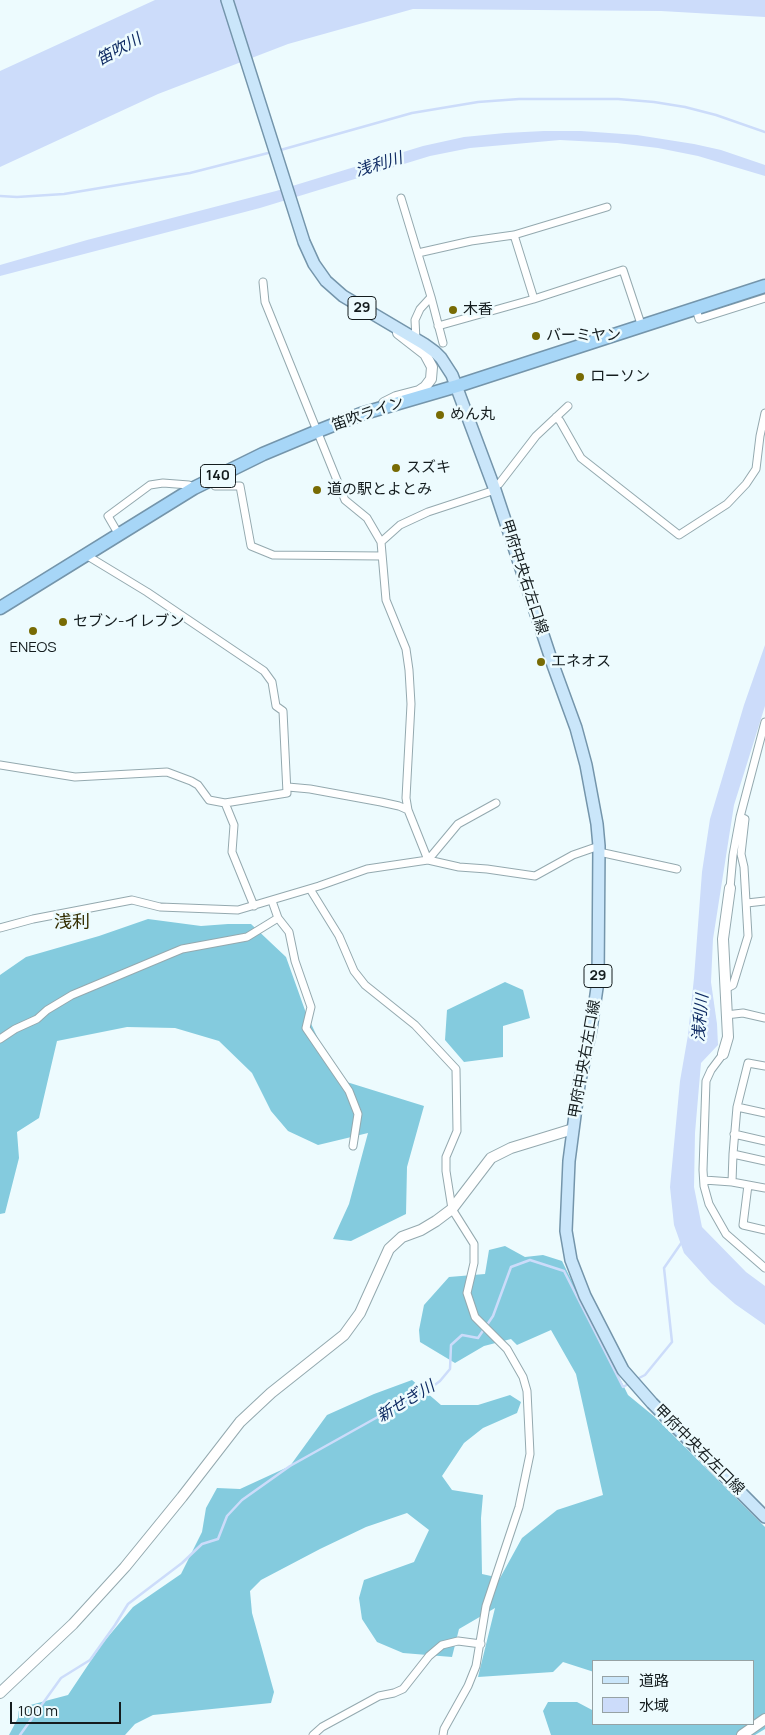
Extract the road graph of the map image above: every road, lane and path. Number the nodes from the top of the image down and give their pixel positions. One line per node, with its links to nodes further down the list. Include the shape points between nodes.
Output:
1 (227, 0): 12 (main road, 甲府中央右左口線 / 29, via 309,254 326,281 343,296)
2 (401, 198): 5 (street)
3 (607, 207): 4 (street)
4 (514, 235): 5 (street); 10 (street)
5 (418, 253): 8 (street)
6 (263, 282): 22 (street, via 265,302)
7 (765, 286): 11 (highway, 笛吹ライン / 140)
8 (431, 297): 13 (street); 15 (street, via 415,320)
9 (765, 298): 11 (street, via 699,319)
10 (534, 299): 13 (street); 14 (street, via 624,270)
11 (696, 309): 14 (highway, 笛吹ライン / 140)
12 (388, 324): 15 (main road, 甲府中央右左口線 / 29); 20 (street, via 425,354 432,366 431,379 418,391 396,397)
13 (438, 326): 16 (street)
14 (642, 327): 17 (highway, 笛吹ライン / 140)
15 (416, 340): 17 (main road, 甲府中央右左口線 / 29, via 441,358)
16 (443, 343)
17 (457, 386): 20 (highway, 笛吹ライン / 140); 25 (main road, 甲府中央右左口線 / 29)
18 (568, 406): 21 (street)
19 (765, 413): 21 (street, via 756,469 746,484 727,504 679,535 581,458)
20 (361, 414): 22 (highway, 笛吹ライン / 140)
21 (556, 417): 25 (street, via 536,436)
22 (318, 431): 23 (highway, 笛吹ライン / 140); 27 (street, via 346,500 367,518)
23 (212, 480): 24 (highway, 笛吹ライン / 140); 29 (street, via 215,486 240,486 251,546 273,555)
24 (194, 488): 26 (highway, 笛吹ライン / 140); 26 (street, via 162,483 150,485 108,516)
25 (494, 488): 27 (street, via 400,525); 38 (main road, 甲府中央右左口線 / 29, via 576,728 586,765)
26 (119, 535): 28 (highway, 笛吹ライン / 140)
27 (381, 542): 29 (street)
28 (86, 555): 30 (highway, 笛吹ライン / 140); 33 (street, via 264,671 272,682 276,706 283,711)
29 (382, 556): 36 (street, via 386,600 406,649 409,670)
30 (0, 608)
31 (765, 722): 37 (street)
32 (0, 765): 34 (street, via 75,777 167,772 198,785 209,800)
33 (288, 787): 34 (street, via 287,793); 36 (street, via 381,802)
34 (225, 802): 46 (street, via 234,824 232,852)
35 (496, 803): 39 (street, via 458,824)
36 (408, 810): 39 (street)
37 (740, 817): 41 (street); 45 (street, via 745,819 741,854)
38 (599, 849): 39 (street, via 573,855 535,876); 40 (street); 57 (main road, 甲府中央右左口線 / 29, via 598,982)
39 (428, 860): 42 (street, via 367,869)
40 (676, 869)
41 (730, 888): 49 (street, via 723,939)
42 (310, 889): 43 (street); 67 (street, via 339,936 354,971 365,985 415,1025 456,1069 457,1131 446,1158)
43 (272, 901): 46 (street); 47 (street)
44 (765, 902): 45 (street)
45 (747, 903): 49 (street, via 748,936 733,985)
46 (254, 906): 48 (street, via 238,910 160,907 132,900)
47 (278, 918): 52 (street, via 247,937 182,949 72,995); 60 (street, via 289,932 294,961 311,1007 306,1028 349,1091 358,1114)
48 (0, 928)
49 (725, 989): 50 (street)
50 (726, 1015): 51 (street, via 743,1013); 53 (street, via 728,1037)
51 (765, 1018)
52 (0, 1039)
53 (723, 1054): 63 (street, via 706,1081)
54 (765, 1066): 55 (street, via 748,1063)
55 (737, 1107): 56 (street); 58 (street)
56 (765, 1113)
57 (573, 1129): 67 (street, via 511,1148 491,1158); 70 (main road, 甲府中央右左口線 / 29, via 566,1231 571,1260 585,1296 624,1370 652,1403)
58 (734, 1134): 59 (street); 61 (street)
59 (765, 1140)
60 (353, 1146)
61 (732, 1154): 62 (street); 64 (street)
62 (765, 1161)
63 (704, 1180): 64 (street); 69 (street, via 708,1204 726,1234)
64 (732, 1182): 65 (street)
65 (748, 1185): 66 (street); 68 (street, via 743,1225)
66 (765, 1188)
67 (452, 1209): 71 (street, via 474,1244 474,1263 467,1293 475,1317 510,1353 523,1377 528,1398 530,1454 519,1507 486,1606); 72 (street, via 436,1222 402,1237 389,1249 360,1313 344,1335 240,1422 124,1567 73,1624)
68 (765, 1230)
69 (765, 1268)
70 (765, 1517)
71 (481, 1644): 74 (street, via 458,1641 442,1645 403,1690 379,1696); 75 (street, via 474,1672 444,1729)
72 (0, 1693)
73 (765, 1719): 76 (street)
74 (313, 1735)
75 (444, 1735)
76 (742, 1735)

